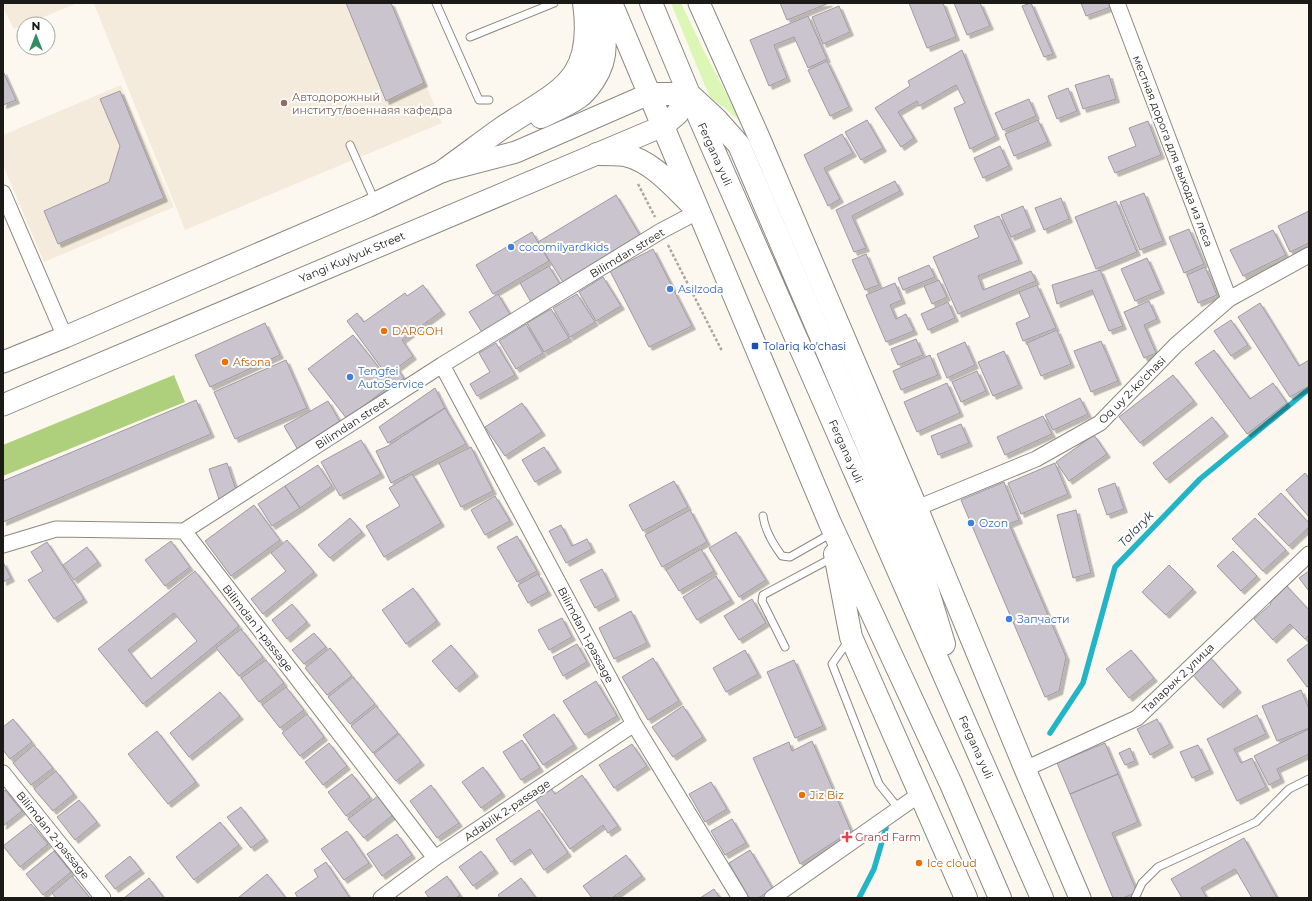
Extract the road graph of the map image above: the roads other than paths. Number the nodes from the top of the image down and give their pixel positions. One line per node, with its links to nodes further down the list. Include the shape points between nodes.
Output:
1 (436, 3): 12 (lane, via 479,100)
2 (554, 3): 9 (lane)
3 (584, 3): 15 (main road, via 586,46 574,75 546,101 501,128)
4 (594, 3): 15 (main road, via 604,32 604,56 598,74 590,86 579,97)
5 (611, 3): 10 (main road)
6 (651, 3): 11 (main road)
7 (699, 3): 27 (main road, via 762,142)
8 (1117, 3): 22 (street, местная дорога для выхода из леса)
9 (470, 37)
10 (649, 94): 11 (main road); 13 (main road); 17 (main road, via 516,152)
11 (689, 94): 13 (main road, Yangi Kuylyuk Street, via 677,114); 49 (main road, Fergana yuli, via 739,146 923,575 970,734)
12 (489, 100)
13 (663, 126): 16 (main road, Yangi Kuylyuk Street); 20 (main road)
14 (350, 145): 19 (lane)
15 (479, 145): 17 (main road)
16 (597, 154): 20 (main road, via 626,156 647,164); 26 (main road, Yangi Kuylyuk Street)
17 (443, 171): 19 (main road)
18 (5, 202): 23 (street)
19 (376, 203): 23 (main road)
20 (699, 211): 25 (street, Bilimdan street, via 661,231); 29 (main road)
21 (1309, 256): 22 (street, Oq uy 2-ko'chasi)
22 (1229, 300): 27 (street, Oq uy 2-ko'chasi, via 1176,346 1100,423 1036,459)
23 (65, 337): 24 (main road)
24 (3, 362)
25 (442, 365): 30 (street, Bilimdan street); 36 (street, Bilimdan 1-passage)
26 (3, 404)
27 (917, 508): 37 (main road)
28 (763, 516): 29 (lane, via 764,526 782,556 790,557)
29 (831, 528): 33 (main road); 48 (main road, via 951,784)
30 (184, 531): 31 (street, via 56,529); 42 (street, Bilimdan 1-passage)
31 (3, 545)
32 (1309, 554): 37 (street, Таларык 2 улица, via 1137,718)
33 (836, 556): 34 (main road); 35 (lane, via 763,595 762,602)
34 (851, 636): 40 (main road); 41 (lane, via 832,664 879,784)
35 (785, 646)
36 (634, 724): 42 (street, Аdаblik 2-passage); 45 (street, Bilimdan 1-passage)
37 (1025, 769): 50 (main road)
38 (3, 773): 43 (street, Bilimdan 2-passage)
39 (1309, 779): 51 (lane, via 1289,789 1256,822 1158,867 1142,882)
40 (920, 794): 41 (street); 47 (main road)
41 (899, 809): 46 (street)
42 (435, 858): 44 (street, Аdаblik 2-passage)
43 (103, 898)
44 (381, 898)
45 (740, 898)
46 (772, 898)
47 (966, 898)
48 (1000, 898)
49 (1042, 898)
50 (1080, 898)
51 (1136, 898)

